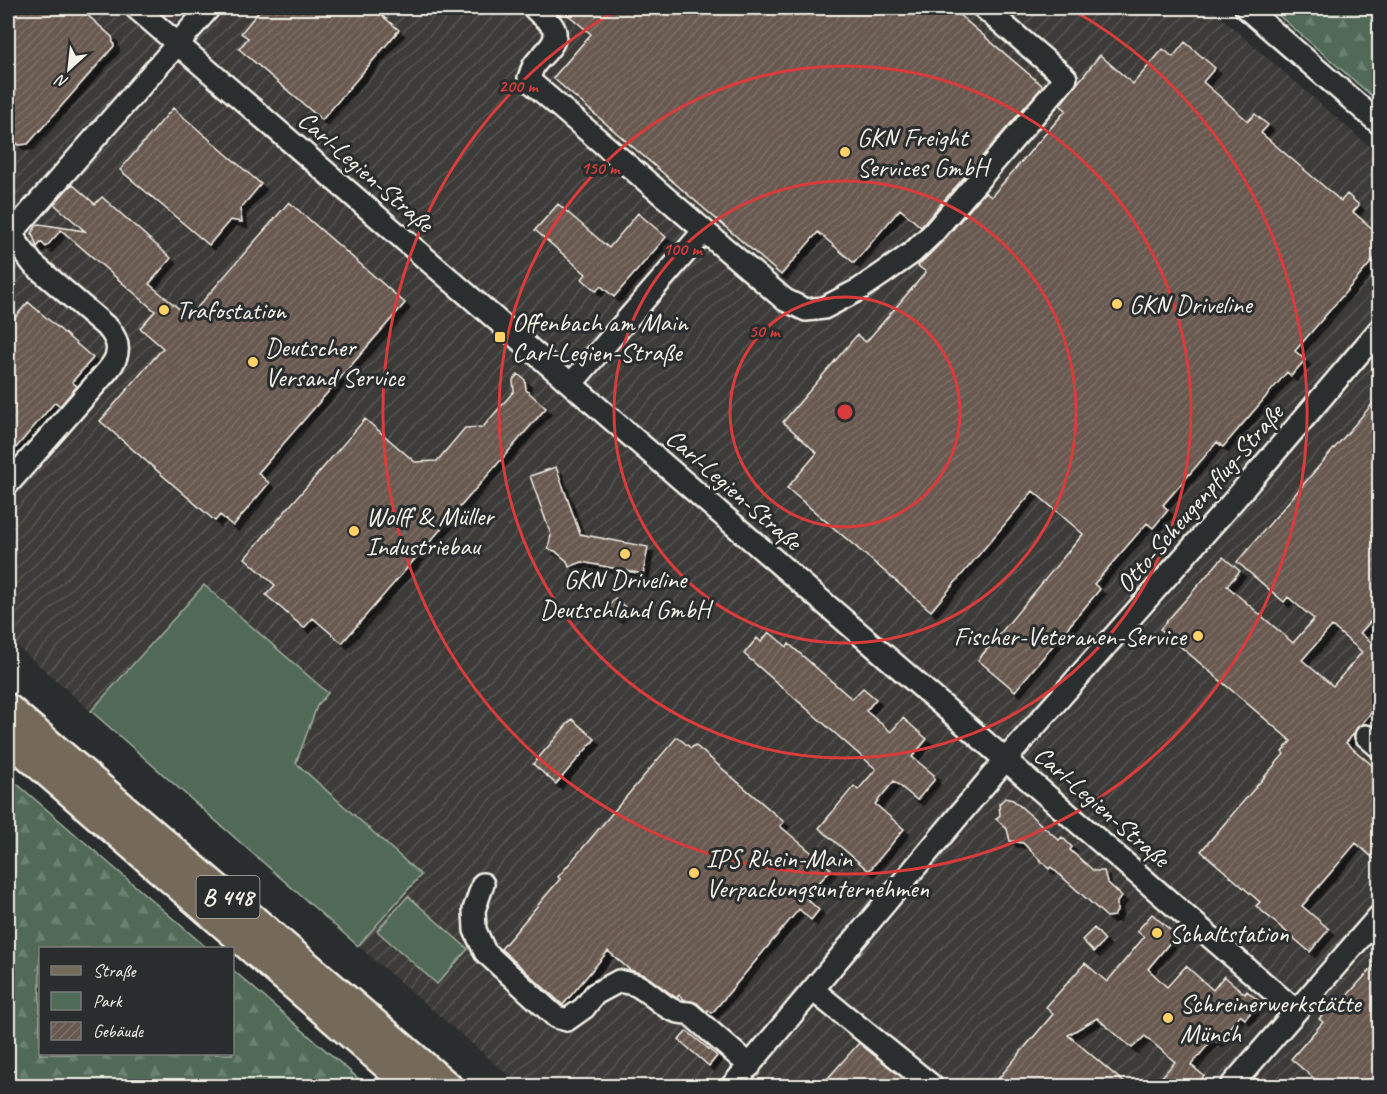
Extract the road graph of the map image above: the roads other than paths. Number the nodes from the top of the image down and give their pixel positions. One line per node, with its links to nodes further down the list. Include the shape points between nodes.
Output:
1 (136, 8): 6 (street, Carl-Legien-Straße)
2 (209, 8): 6 (street)
3 (534, 8): 8 (street, via 551,24 555,39 533,66 529,78 532,83)
4 (984, 8): 8 (street, via 1066,78 912,253 851,294 824,308 806,310 785,300)
5 (1246, 8): 7 (street)
6 (177, 43): 9 (street); 11 (street, Carl-Legien-Straße)
7 (1380, 124)
8 (704, 231): 11 (street)
9 (9, 234): 12 (street, via 33,264 109,329 119,349 115,362)
10 (1380, 329): 15 (street, Otto-Scheugenpflug-Straße)
11 (571, 384): 15 (street, Carl-Legien-Straße)
12 (8, 484)
13 (8, 708): 24 (main road, B 448)
14 (8, 740): 23 (main road, B 448)
15 (1006, 759): 18 (street, Otto-Scheugenpflug-Straße); 19 (street, Carl-Legien-Straße)
16 (483, 884): 20 (street, via 474,910 475,930 485,952 556,1017 567,1020 595,994 619,981 636,985 670,1010 690,1013)
17 (1379, 917): 19 (street)
18 (813, 990): 20 (street, Otto-Scheugenpflug-Straße); 22 (street)
19 (1296, 1011): 25 (street)
20 (750, 1066): 21 (street, Otto-Scheugenpflug-Straße)
21 (736, 1085)
22 (932, 1085)
23 (410, 1086)
24 (448, 1086)
25 (1231, 1086)

